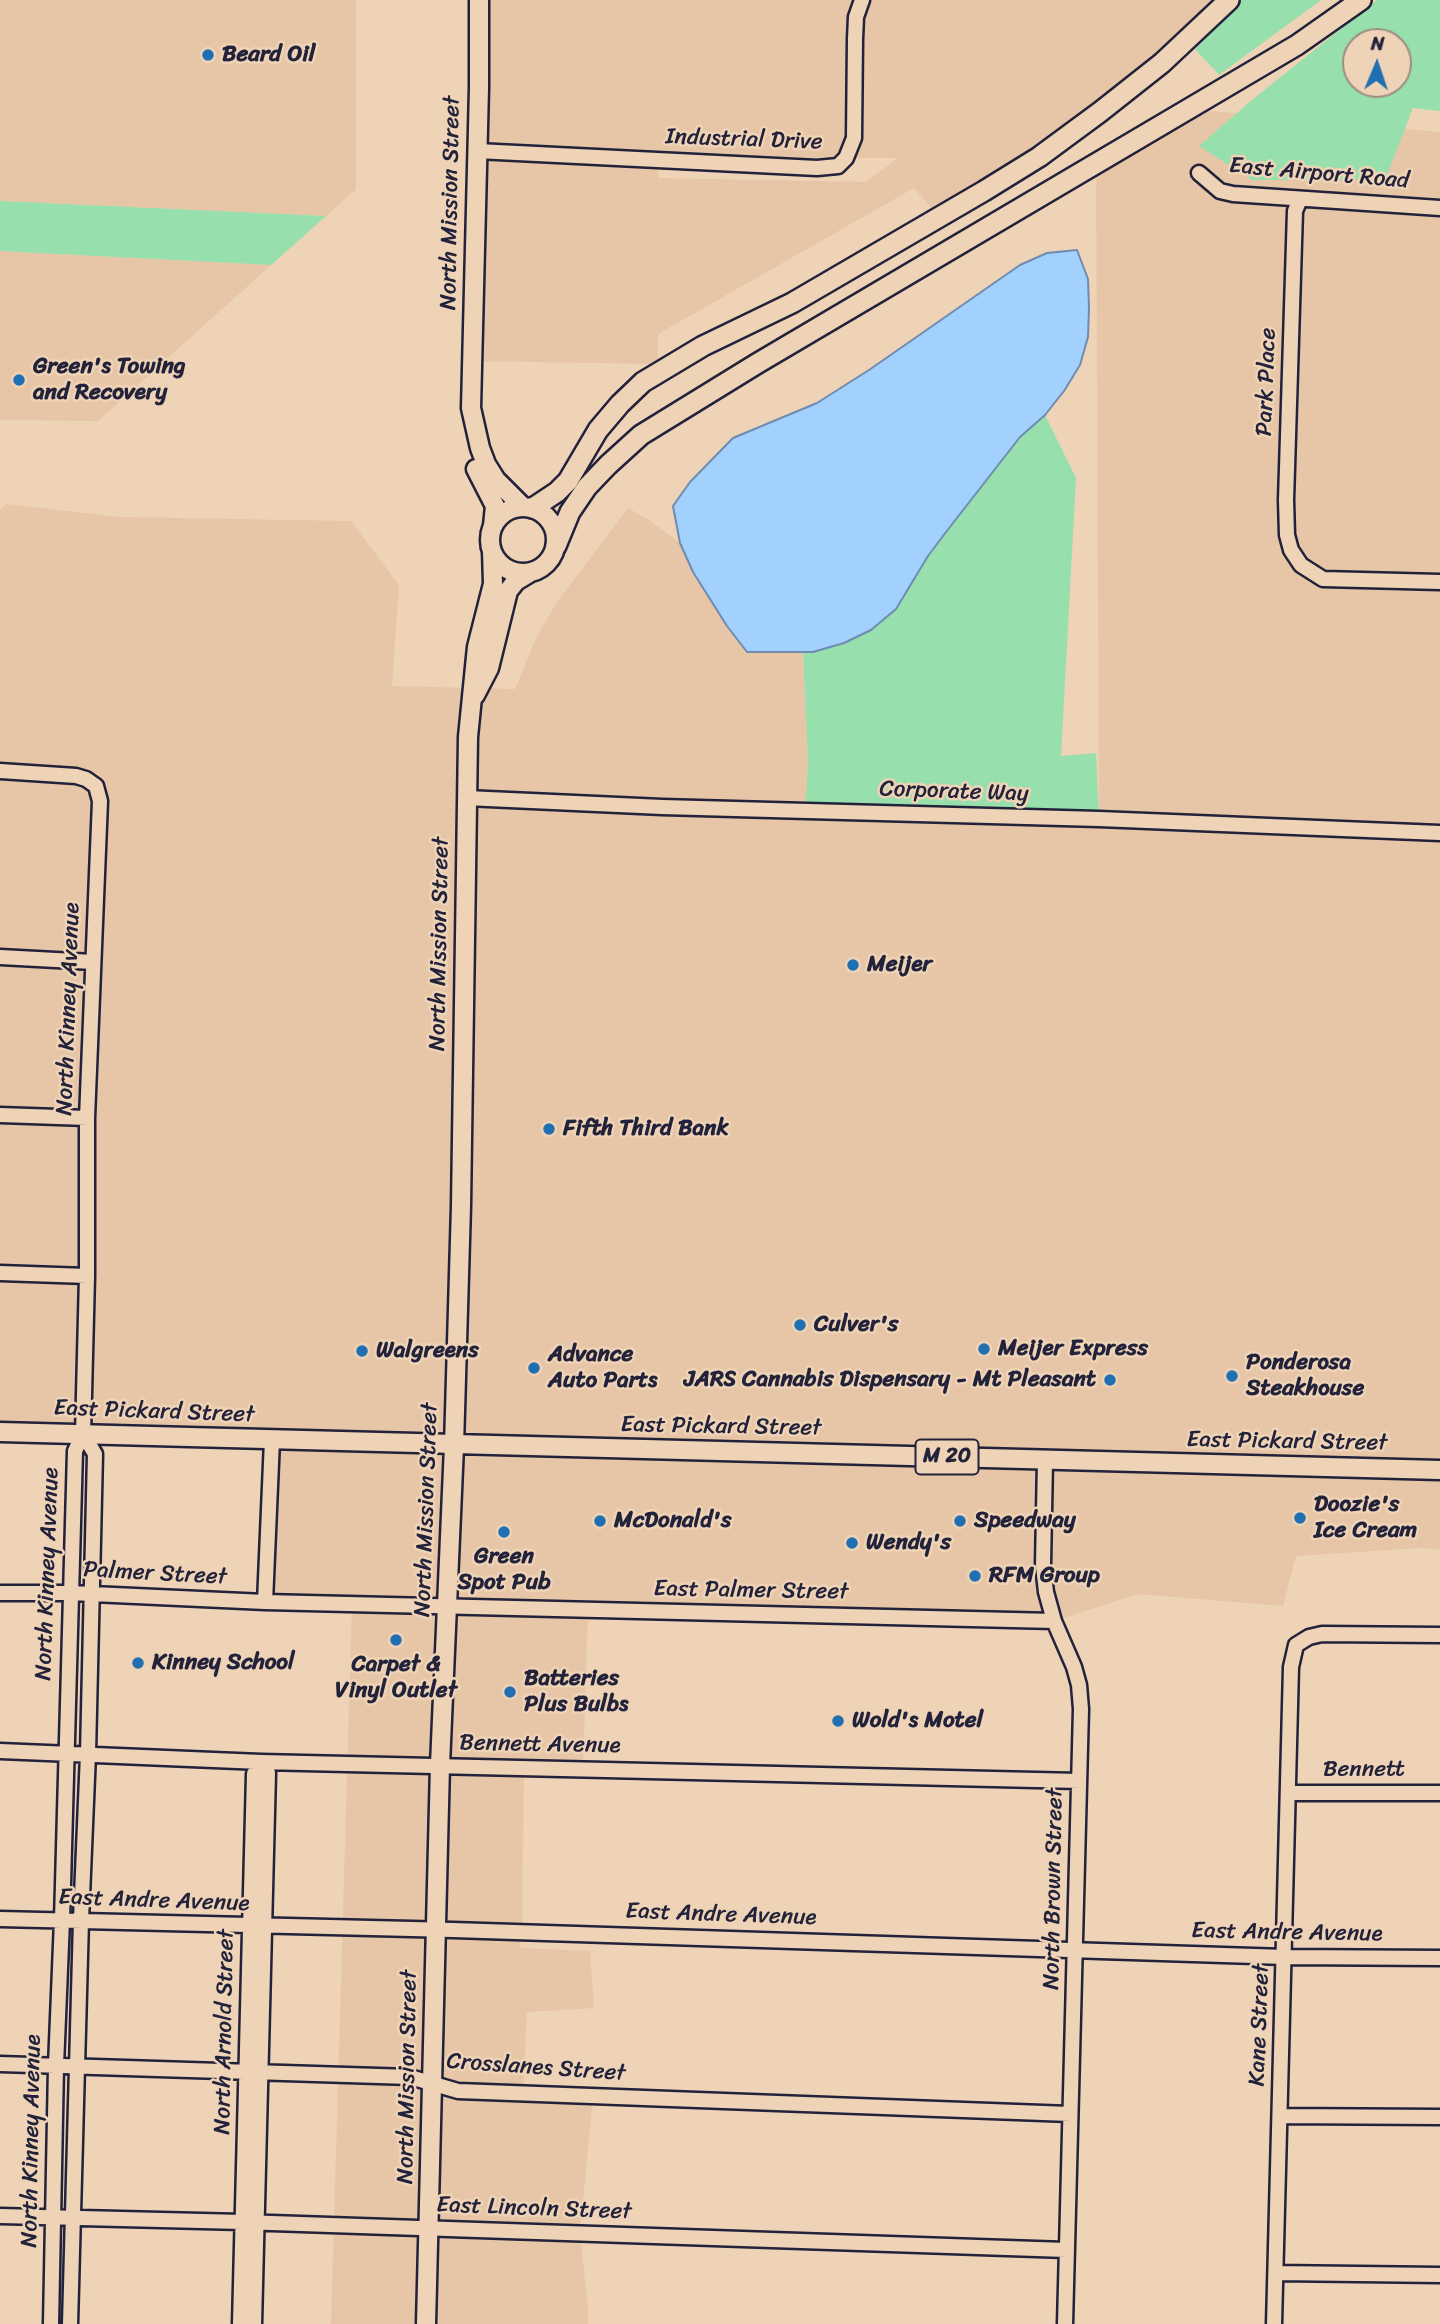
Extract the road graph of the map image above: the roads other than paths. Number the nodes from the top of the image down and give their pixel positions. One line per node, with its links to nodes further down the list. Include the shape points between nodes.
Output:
1 (479, 0): 5 (main road, North Mission Street)
2 (862, 0): 5 (street, Industrial Drive, via 856,17 854,138 838,166)
3 (1229, 0): 10 (highway, via 1162,63 1039,157 792,303 643,382 604,422 568,481)
4 (1361, 0): 12 (highway, via 1297,45 641,435 587,487)
5 (477, 151): 9 (main road, North Mission Street)
6 (1199, 173): 7 (street, East Airport Road, via 1220,191)
7 (1300, 199): 8 (street, East Airport Road); 15 (street, Park Place, via 1295,211 1286,500 1291,550 1301,565 1323,579)
8 (1440, 208)
9 (471, 408): 10 (main road, North Mission Street, via 486,464 496,480); 11 (main road, North Mission Street, via 467,441 495,506)
10 (528, 507): 11 (main road, via 503,513); 12 (main road, North Mission Street, via 551,523)
11 (492, 527): 13 (main road, North Mission Street)
12 (556, 546): 14 (main road, North Mission Street, via 547,562)
13 (492, 551): 14 (main road, via 508,569); 16 (main road, North Mission Street, via 493,584 477,647)
14 (532, 572): 16 (main road, North Mission Street, via 508,591 489,668)
15 (1440, 582)
16 (473, 698): 18 (main road, North Mission Street)
17 (0, 771): 21 (street, North Kinney Avenue, via 76,776 96,786 100,801)
18 (466, 798): 19 (street, Corporate Way); 29 (main road, North Mission Street)
19 (1440, 833)
20 (0, 957): 21 (street)
21 (93, 962): 23 (street, North Kinney Avenue)
22 (0, 1115): 23 (street)
23 (87, 1118): 25 (street, North Kinney Avenue)
24 (0, 1273): 25 (street)
25 (87, 1276): 27 (street, North Kinney Avenue)
26 (0, 1432): 27 (main road, East Pickard Street)
27 (83, 1434): 28 (main road, East Pickard Street); 33 (street, North Kinney Avenue, via 75,1451); 34 (street, via 95,1454)
28 (272, 1440): 29 (main road, East Pickard Street); 35 (street)
29 (454, 1446): 30 (main road, East Pickard Street / M 20); 36 (main road, North Mission Street)
30 (1045, 1460): 31 (main road, East Pickard Street / M 20); 37 (street, North Brown Street, via 1043,1565)
31 (1440, 1471)
32 (0, 1592): 33 (street, Palmer Street)
33 (72, 1593): 34 (street, Palmer Street); 40 (street, North Kinney Avenue)
34 (92, 1596): 35 (street, Palmer Street); 41 (street)
35 (265, 1602): 36 (street, Palmer Street)
36 (448, 1605): 37 (street, East Palmer Street); 43 (main road, North Mission Street)
37 (1054, 1621): 44 (street, North Brown Street, via 1079,1685)
38 (1440, 1635): 45 (street, Kane Street, via 1322,1634 1296,1645 1291,1667)
39 (0, 1751): 40 (street, Bennett Avenue)
40 (65, 1754): 41 (street, Bennett Avenue); 48 (street, North Kinney Avenue)
41 (88, 1754): 42 (street, Bennett Avenue); 49 (street)
42 (261, 1762): 43 (street, Bennett Avenue); 50 (street, North Arnold Street, via 254,1774); 51 (street, North Arnold Street, via 268,1773)
43 (440, 1765): 44 (street, Bennett Avenue); 52 (main road, North Mission Street)
44 (1079, 1781): 53 (street, North Brown Street)
45 (1289, 1793): 46 (street, Bennett); 54 (street, Kane Street)
46 (1440, 1793)
47 (0, 1919): 48 (street, East Andre Avenue)
48 (62, 1920): 49 (street, East Andre Avenue); 57 (street, North Kinney Avenue)
49 (81, 1920): 50 (street, East Andre Avenue); 58 (street)
50 (250, 1927): 51 (street, East Andre Avenue); 59 (street, North Arnold Street)
51 (266, 1927): 52 (street, East Andre Avenue); 59 (street, North Arnold Street)
52 (436, 1930): 53 (street, East Andre Avenue); 60 (main road, North Mission Street)
53 (1077, 1949): 54 (street, East Andre Avenue); 61 (street, North Brown Street)
54 (1285, 1957): 55 (street, East Andre Avenue); 62 (street, Kane Street)
55 (1440, 1958)
56 (0, 2064): 57 (street, Crosslanes Street)
57 (56, 2066): 58 (street, Crosslanes Street); 65 (street, North Kinney Avenue)
58 (77, 2067): 59 (street, Crosslanes Street); 66 (street)
59 (254, 2072): 60 (street, Crosslanes Street, via 410,2077); 67 (street, North Arnold Street)
60 (433, 2085): 61 (street, Crosslanes Street, via 458,2091); 68 (main road, North Mission Street)
61 (1070, 2114): 69 (street, North Brown Street)
62 (1280, 2116): 63 (street); 70 (street, Kane Street)
63 (1440, 2117)
64 (0, 2216): 65 (street, East Lincoln Street)
65 (52, 2218): 66 (street, East Lincoln Street); 72 (street, North Kinney Avenue)
66 (73, 2218): 67 (street, East Lincoln Street); 73 (street)
67 (249, 2222): 68 (street, East Lincoln Street); 74 (street, North Arnold Street); 75 (street, North Arnold Street)
68 (429, 2228): 69 (street, East Lincoln Street); 76 (main road, North Mission Street)
69 (1066, 2250): 77 (street, North Brown Street)
70 (1276, 2273): 71 (street); 78 (street, Kane Street)
71 (1440, 2275)
72 (51, 2324)
73 (70, 2324)
74 (240, 2324)
75 (254, 2324)
76 (426, 2324)
77 (1065, 2324)
78 (1274, 2324)

